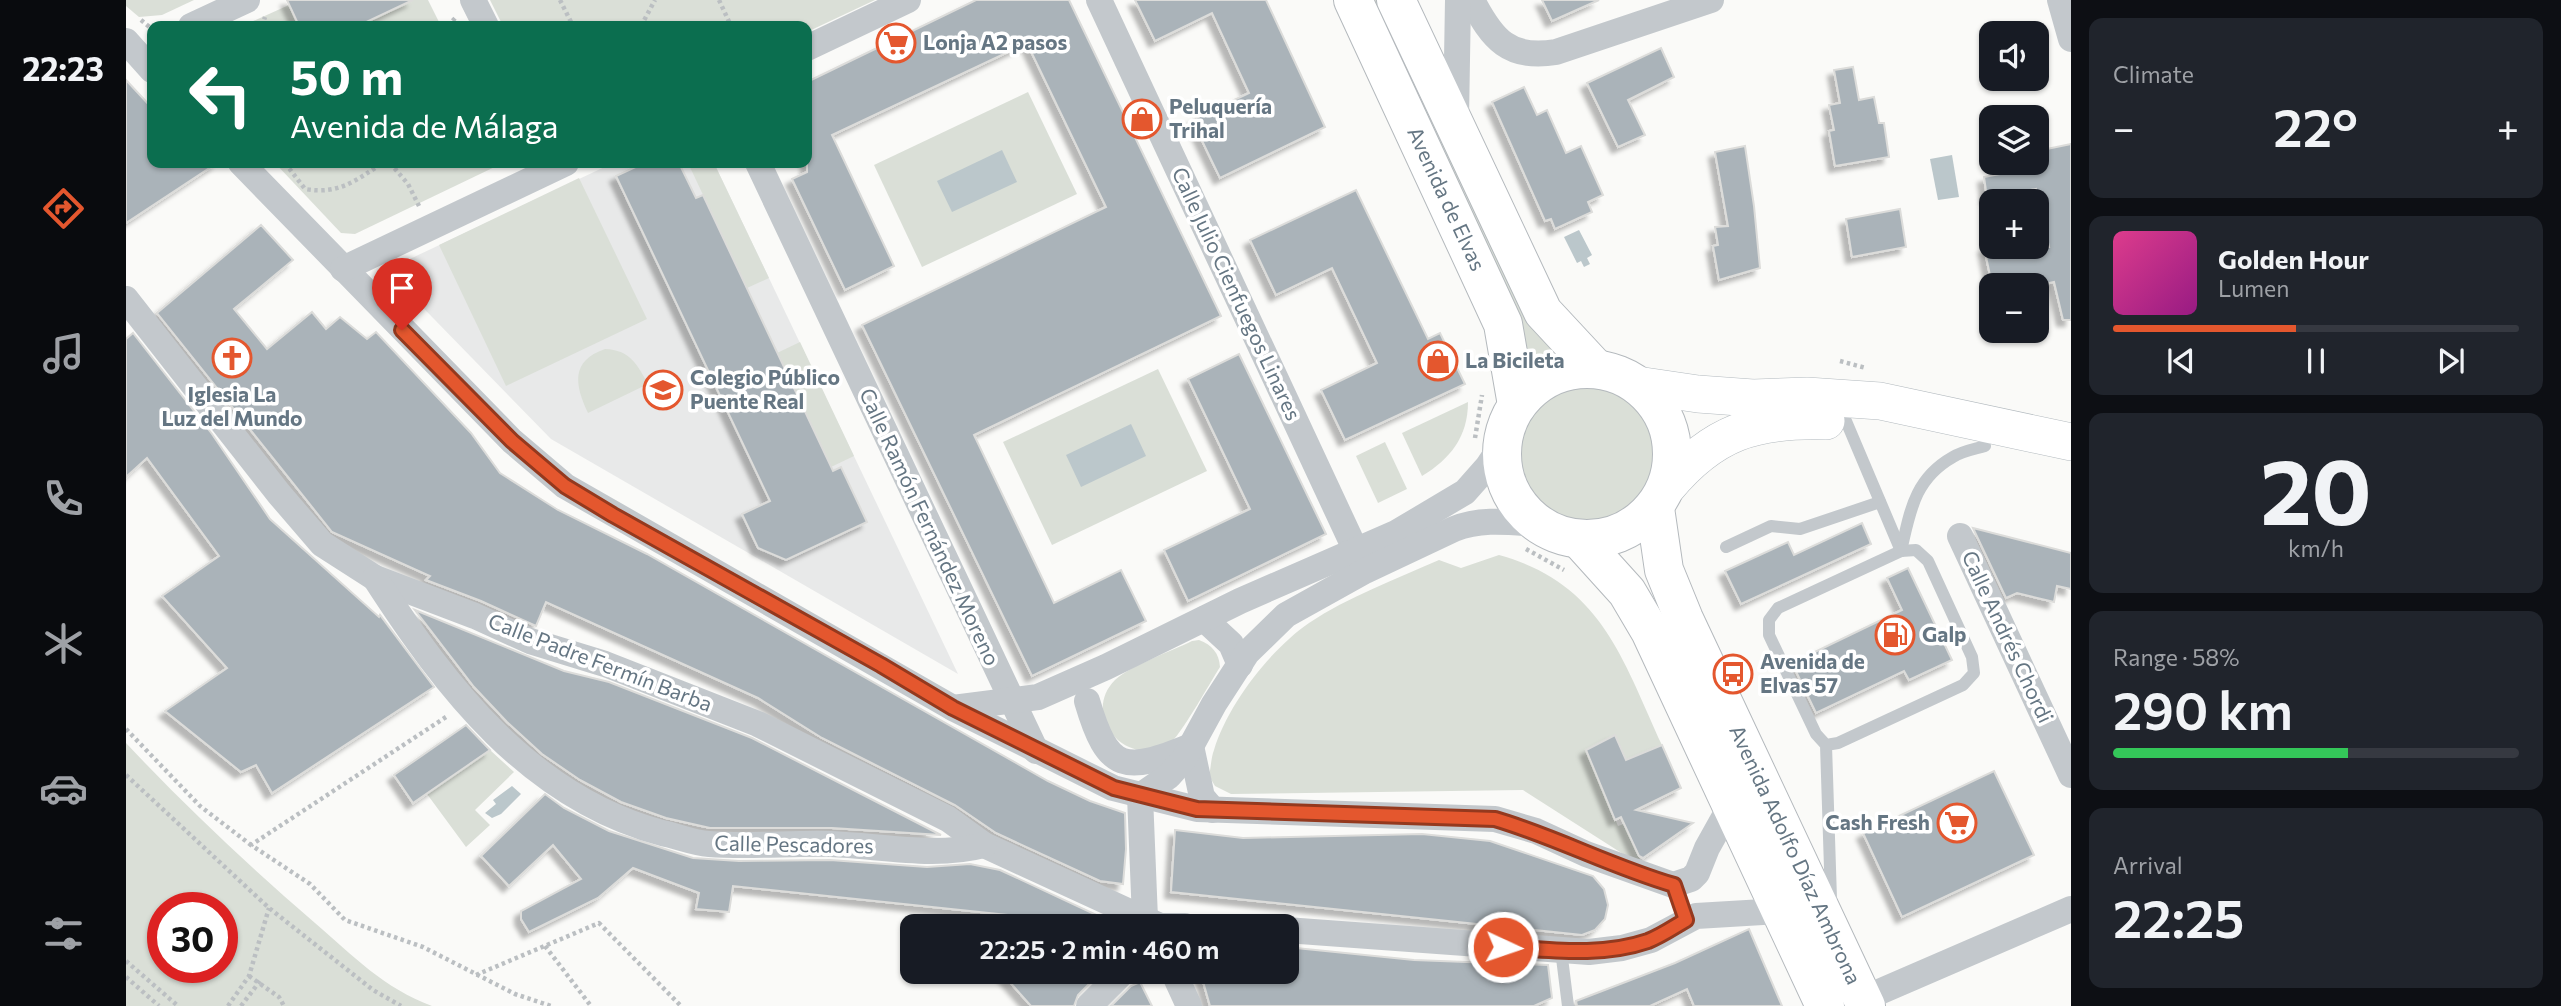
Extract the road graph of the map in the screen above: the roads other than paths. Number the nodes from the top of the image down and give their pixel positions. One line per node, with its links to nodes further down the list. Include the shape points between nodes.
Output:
1 (247, 0): 11 (street)
2 (473, 0): 12 (street)
3 (908, 0): 14 (street)
4 (1099, 0): 35 (street, Calle Julio Cienfuegos Linares)
5 (1353, 0): 23 (highway, Avenida de Elvas, via 1503,324)
6 (1396, 0): 15 (highway, Avenida de Elvas)
7 (1458, 0): 15 (street, Avenida de Elvas)
8 (1472, 0): 10 (street, via 1496,38 1523,53 1539,55)
9 (2060, 0): 13 (street)
10 (1701, 2)
11 (202, 21)
12 (484, 21)
13 (2071, 39)
14 (812, 46)
15 (1457, 128): 21 (highway, Avenida de Elvas, via 1543,312)
16 (246, 168): 19 (street)
17 (551, 168): 19 (street)
18 (760, 168): 41 (street, Calle Ramón Fernández Moreno)
19 (343, 269): 43 (street, via 512,441 565,486)
20 (126, 299): 37 (street, Calle Padre Fermín Barba, via 322,544)
21 (1597, 369): 22 (highway); 23 (highway, via 1563,372 1537,384)
22 (1637, 384): 25 (main road, via 1753,398 1880,401); 29 (highway, via 1656,403 1670,429 1673,463)
23 (1517, 405): 26 (highway)
24 (1846, 421): 27 (main road); 29 (main road, via 1793,420 1748,427 1685,465); 30 (lane)
25 (2071, 442)
26 (1502, 445): 31 (highway, via 1503,471 1520,507); 35 (street, via 1465,492)
27 (1985, 446): 28 (main road); 36 (lane, via 1954,456 1928,476 1912,502)
28 (2071, 466)
29 (1661, 498): 33 (highway, via 1639,523 1606,538); 60 (highway, Avenida Adolfo Díaz Ambrona, via 1664,570)
30 (1880, 502): 34 (lane, via 1800,529 1771,526); 36 (lane)
31 (1538, 524): 33 (highway); 39 (street, via 1497,520 1463,526 1365,571 1286,615)
32 (1960, 536): 47 (street, Calle Andrés Chordi)
33 (1580, 540): 50 (highway, Avenida Adolfo Díaz Ambrona, via 1627,592 1650,632)
34 (1726, 547)
35 (1356, 551): 38 (street)
36 (1901, 551): 44 (lane, via 1779,608 1769,620 1769,635 1816,734); 44 (lane, via 1916,550 1928,561 1975,673 1963,685)
37 (375, 578): 52 (street, Calle Padre Fermín Barba, via 530,641 605,664 758,724 948,819); 52 (street, Calle Pescadores, via 485,725 539,774 604,812 706,844 835,844 933,851 964,851)
38 (1204, 619): 39 (street, via 1231,643); 40 (street)
39 (1240, 665): 45 (street)
40 (1106, 667): 41 (street, via 1038,697); 42 (street)
41 (1011, 701): 43 (street); 46 (street, Calle Ramón Fernández Moreno)
42 (1087, 701): 45 (street, via 1105,749 1122,761 1145,763); 48 (street, via 1080,726)
43 (953, 708): 46 (street)
44 (1826, 745): 60 (lane)
45 (1191, 747): 49 (street); 51 (street, via 1202,797)
46 (1036, 751): 48 (street)
47 (2071, 775)
48 (1095, 778): 49 (street)
49 (1148, 798): 51 (street); 57 (street)
50 (1731, 805): 53 (street); 55 (highway, Avenida Adolfo Díaz Ambrona)
51 (1213, 810): 53 (street, via 1495,819 1536,831 1586,854)
52 (984, 845): 56 (street, Calle Padre Fermín Barba)
53 (1685, 879): 58 (street, via 1700,894)
54 (2071, 909): 64 (street)
55 (1780, 911): 58 (street); 68 (highway, Avenida Adolfo Díaz Ambrona)
56 (1133, 914)
57 (1154, 914)
58 (1698, 917): 61 (street, via 1651,940 1622,948)
59 (1299, 931): 61 (street)
60 (1832, 934): 64 (highway, Avenida Adolfo Díaz Ambrona)
61 (1561, 950): 67 (lane)
62 (1111, 984): 65 (street)
63 (1179, 984): 66 (street)
64 (1864, 1003)
65 (1089, 1006)
66 (1189, 1006)
67 (1568, 1006)
68 (1825, 1006)

